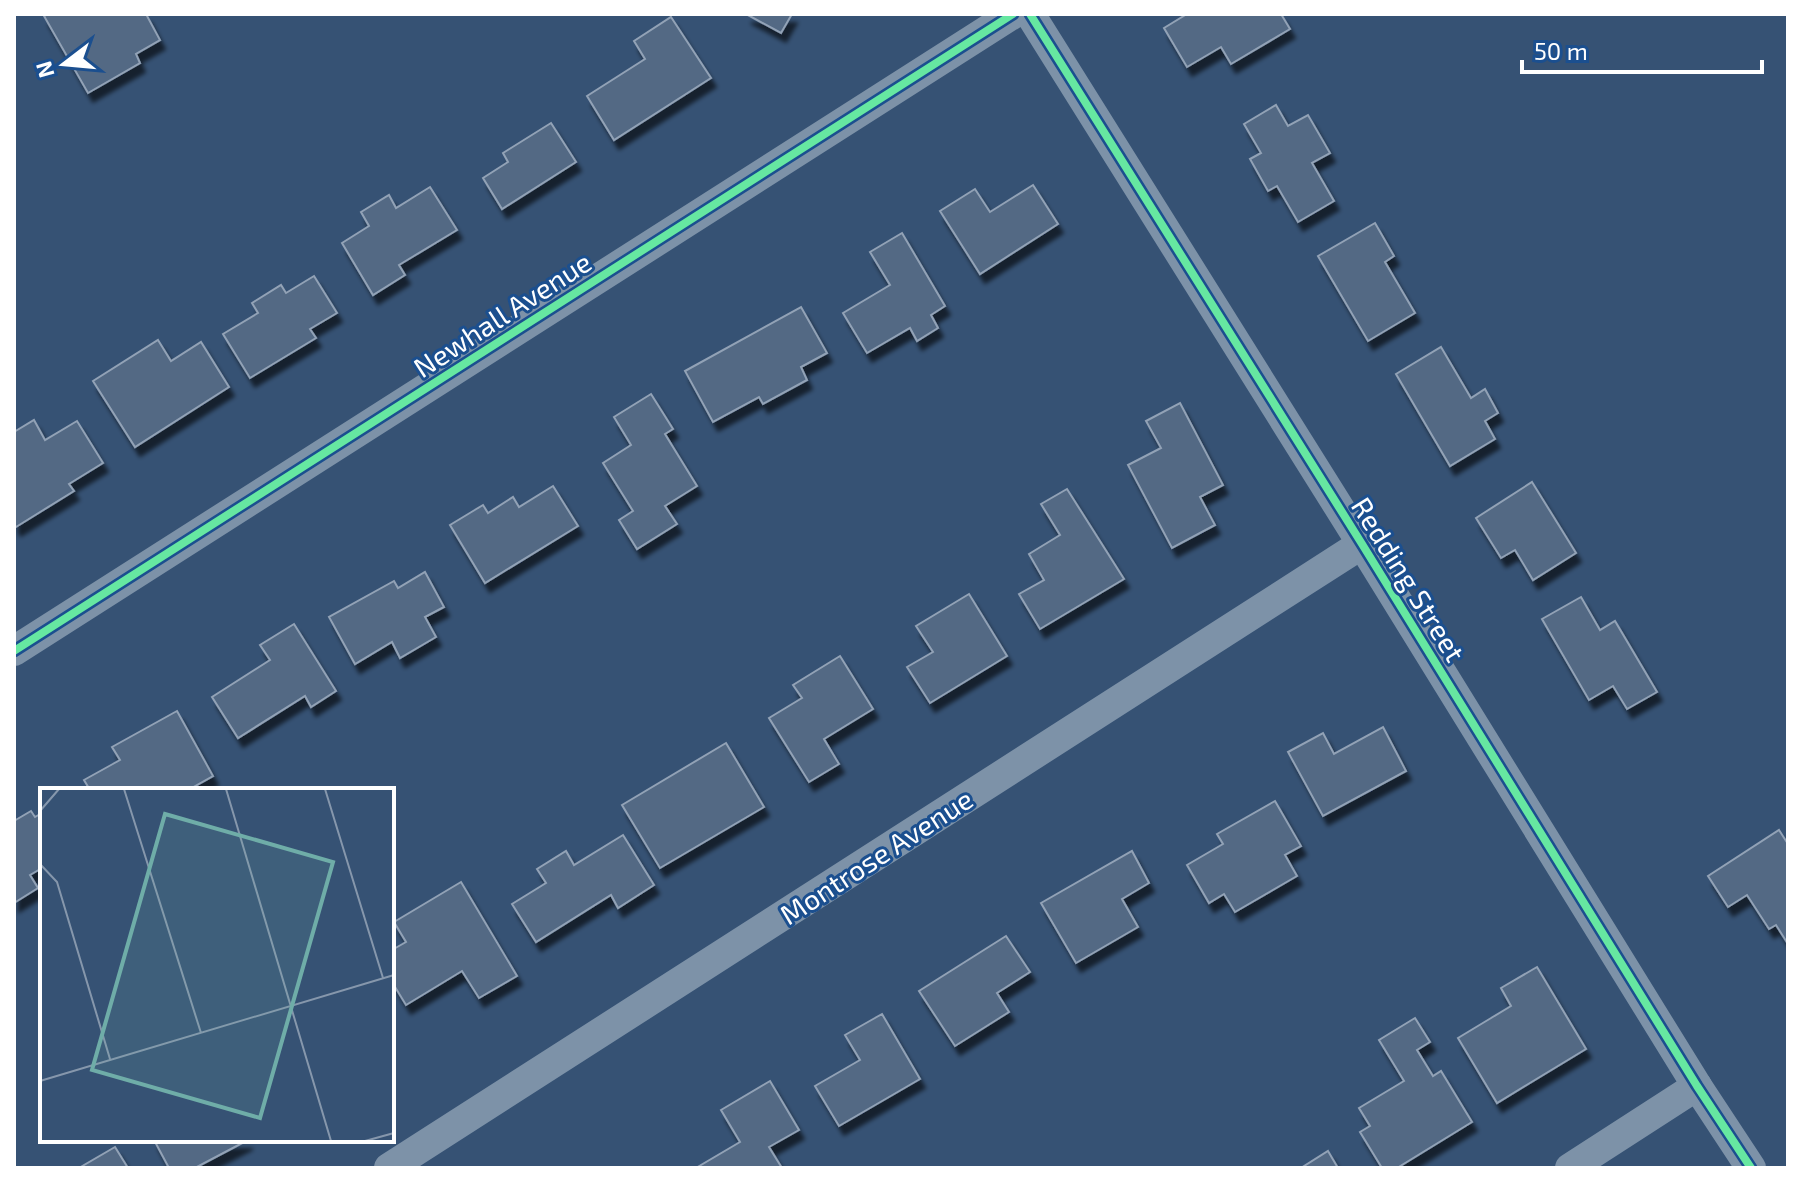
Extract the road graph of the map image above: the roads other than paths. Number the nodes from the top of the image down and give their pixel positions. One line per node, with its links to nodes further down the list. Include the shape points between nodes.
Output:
1 (1013, 14): 4 (street, Newhall Avenue)
2 (1030, 14): 3 (street, Redding Street)
3 (1362, 544): 5 (street, Redding Street); 6 (street, Montrose Avenue)
4 (14, 651)
5 (1697, 1086): 7 (street); 8 (street, Redding Street)
6 (389, 1168)
7 (1570, 1168)
8 (1751, 1168)

